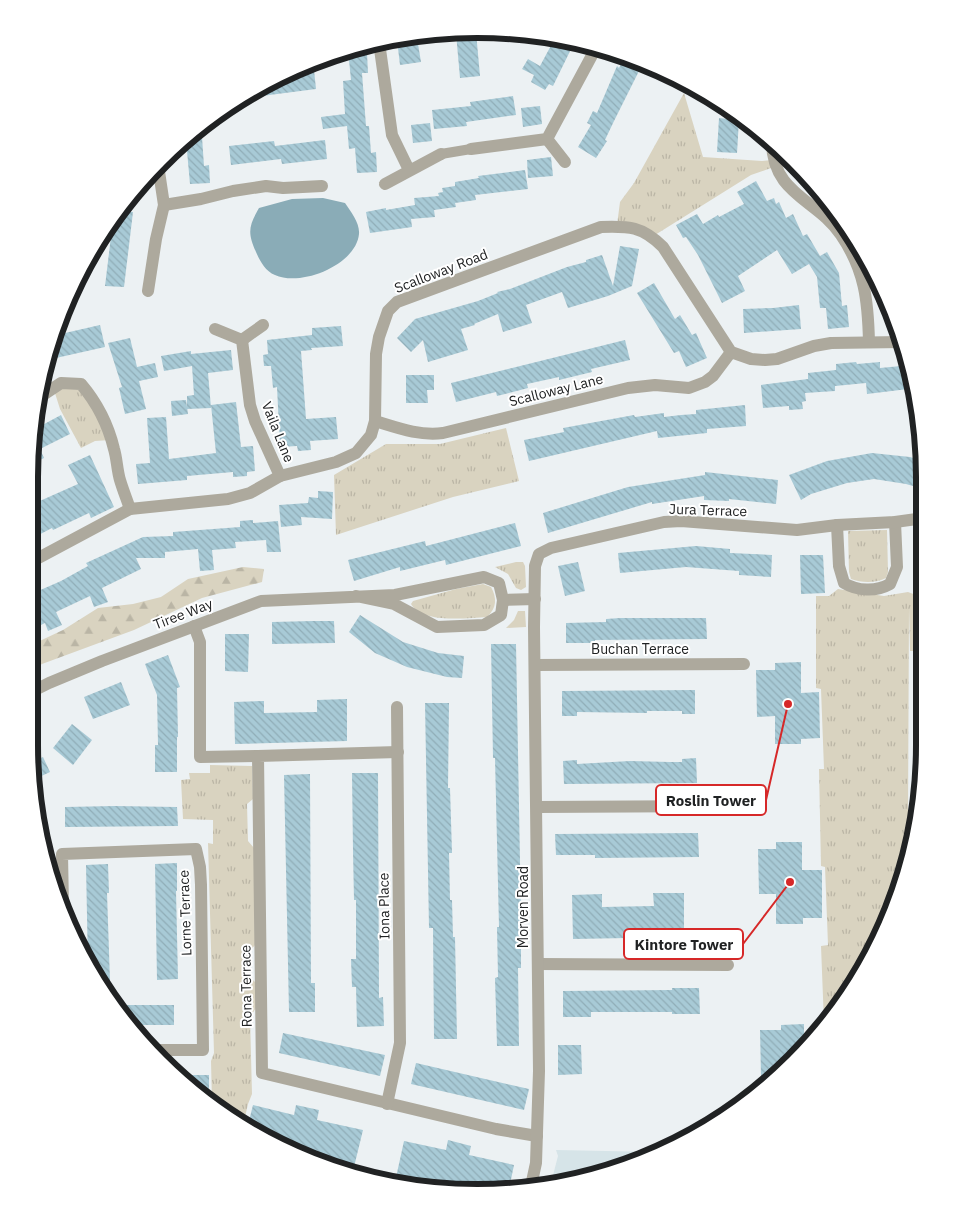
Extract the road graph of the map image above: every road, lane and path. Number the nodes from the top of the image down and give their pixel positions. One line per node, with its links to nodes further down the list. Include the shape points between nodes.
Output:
1 (380, 48): 8 (street, via 392,136)
2 (593, 53): 3 (street)
3 (547, 139): 4 (street); 7 (street)
4 (470, 149): 6 (street)
5 (772, 152): 17 (street, via 777,170 786,184 841,234 856,263 868,302)
6 (441, 154): 8 (street)
7 (565, 162)
8 (410, 170): 10 (street)
9 (159, 173): 12 (street)
10 (385, 184)
11 (322, 186): 12 (street, via 266,186)
12 (164, 205): 13 (street)
13 (148, 291)
14 (263, 325): 16 (street)
15 (215, 329): 16 (street)
16 (242, 340): 22 (street, Vaila Lane, via 250,405)
17 (869, 342): 18 (street); 19 (street, via 831,343 765,360)
18 (894, 342)
19 (731, 352): 21 (street, Scalloway Lane, via 713,376 689,388 655,385 628,388 437,434 421,434); 21 (street, Scalloway Road, via 662,247 650,234 620,226 600,227 397,302 388,311 379,337)
20 (46, 393): 23 (street, via 61,383 81,384 96,402 107,423 119,479)
21 (375, 421): 22 (street, Scalloway Road, via 371,436 356,453 336,462)
22 (280, 476): 23 (street, Scalloway Road, via 228,499)
23 (130, 509): 27 (street, Scalloway Road)
24 (916, 519): 25 (street, Jura Terrace)
25 (895, 522): 26 (street, Jura Terrace); 26 (street, via 897,567 890,584 881,590 852,588 844,583 839,566)
26 (838, 525): 29 (street, Jura Terrace, via 797,530 664,522 551,548 539,554 535,566)
27 (38, 558)
28 (356, 596): 30 (street, Tiree Way, via 395,595 484,577 499,583); 30 (street, Tiree Way, via 394,604 437,626 484,625 502,615); 31 (street, Tiree Way, via 261,601)
29 (535, 599): 30 (street); 32 (street, Jura Terrace)
30 (503, 600)
31 (194, 626): 35 (street, Tiree Way); 38 (street, via 200,642 200,757)
32 (534, 627): 34 (street, Morven Road)
33 (744, 664): 34 (street, Buchan Terrace)
34 (535, 665): 40 (street, Morven Road)
35 (38, 688)
36 (397, 707): 37 (street, Iona Place)
37 (398, 752): 38 (street); 45 (street, Iona Place, via 400,1043)
38 (258, 756): 45 (street, Rona Terrace, via 262,1073)
39 (723, 806): 40 (street)
40 (537, 807): 42 (street, Morven Road)
41 (63, 891): 44 (street, Lorne Terrace, via 62,854 196,849 201,885 203,1050)
42 (538, 964): 43 (street); 46 (street, Morven Road)
43 (728, 965)
44 (160, 1050)
45 (387, 1104): 46 (street, Rona Terrace)
46 (537, 1136): 47 (street, Morven Road)
47 (532, 1181)

